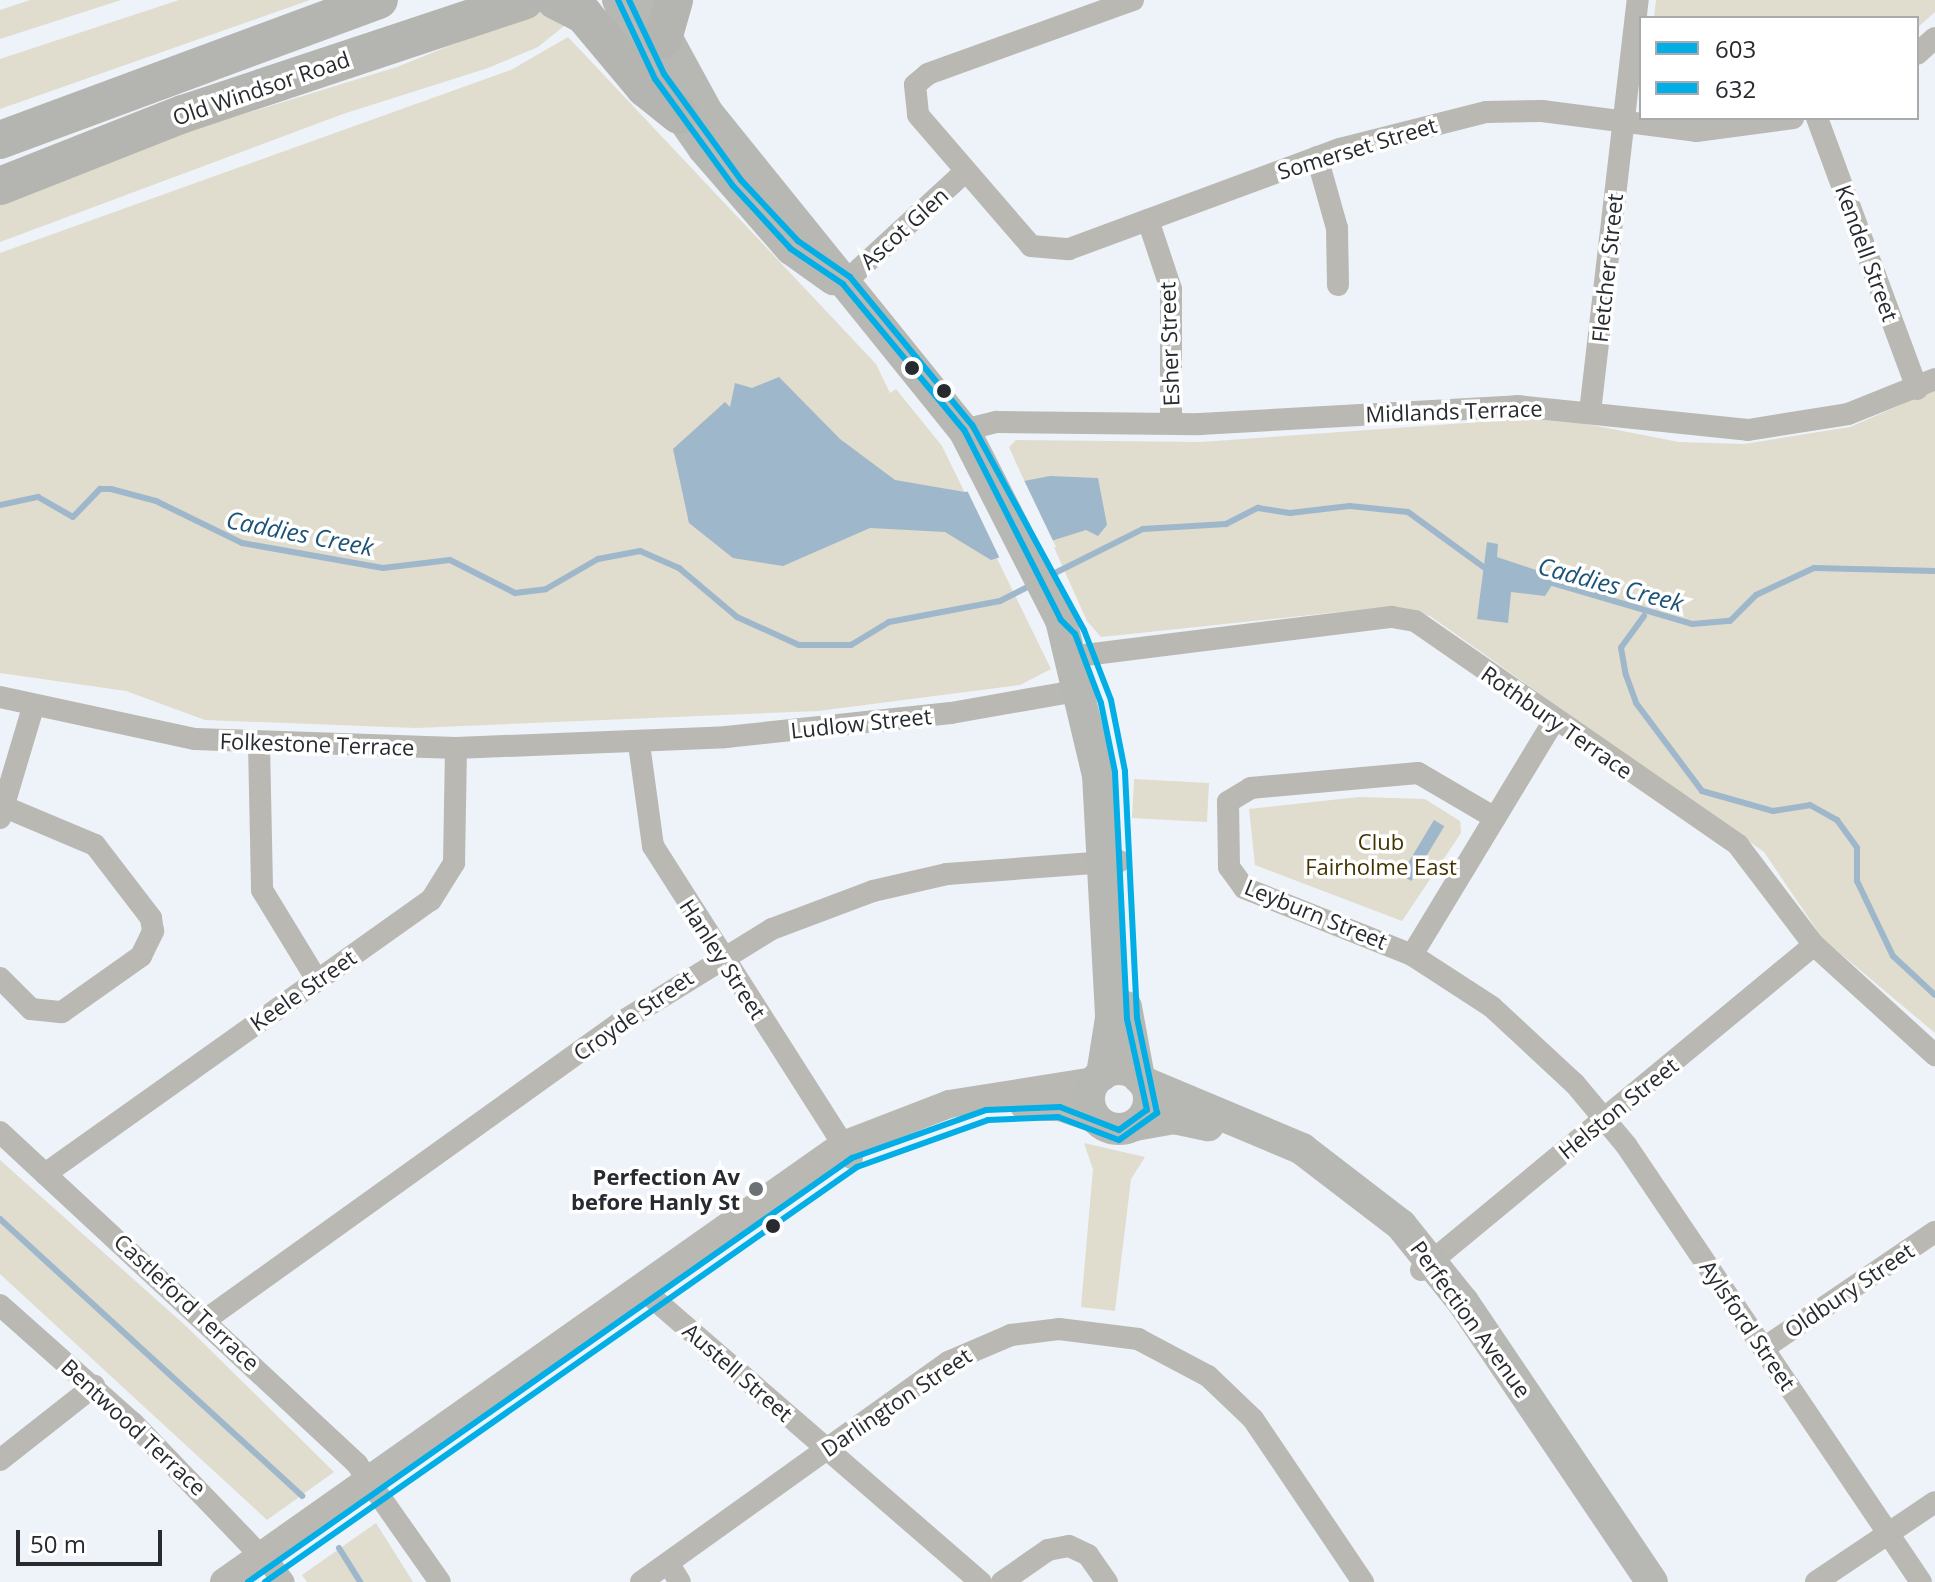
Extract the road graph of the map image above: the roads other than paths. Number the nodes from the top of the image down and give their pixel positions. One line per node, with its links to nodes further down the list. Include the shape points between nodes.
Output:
1 (379, 0): 17 (highway, Old Windsor Road)
2 (524, 0): 3 (highway, Old Windsor Road); 20 (highway, Old Windsor Road, via 183,114)
3 (531, 0)
4 (555, 0): 13 (highway, via 584,15 645,88)
5 (618, 0): 13 (main road)
6 (646, 0): 11 (main road)
7 (674, 0): 11 (highway)
8 (1133, 0): 19 (street, Somerset Street, via 918,81 915,109)
9 (1638, 0): 16 (street, Fletcher Street)
10 (1935, 38): 12 (street)
11 (663, 39): 22 (main road, via 701,104 806,227)
12 (1919, 52)
13 (679, 115): 22 (main road, via 782,239)
14 (1782, 120): 16 (street, Somerset Street, via 1720,131)
15 (1818, 120): 24 (street, Kendell Street)
16 (1624, 125): 18 (street, Somerset Street, via 1504,110); 25 (street, Fletcher Street)
17 (0, 140)
18 (1317, 157): 21 (street, Somerset Street); 23 (street, via 1337,228)
19 (965, 172): 21 (street, Somerset Street, via 1018,238 1038,249 1069,249); 22 (street, Ascot Glen)
20 (0, 186)
21 (1148, 220): 26 (street, Esher Street, via 1171,289)
22 (843, 284): 27 (main road)
23 (1338, 285)
24 (1926, 384): 25 (street, Midlands Terrace, via 1780,428 1690,429)
25 (1590, 412): 26 (street, Midlands Terrace, via 1485,406)
26 (1171, 423): 27 (street, Midlands Terrace, via 997,422)
27 (964, 430): 28 (main road)
28 (1061, 620): 29 (main road); 30 (main road)
29 (1085, 655): 33 (street, Rothbury Terrace, via 1404,618); 39 (main road, via 1111,750)
30 (1081, 690): 35 (street, Ludlow Street, via 951,713); 39 (main road)
31 (0, 697): 32 (street, Folkestone Terrace)
32 (33, 707): 34 (street, Folkestone Terrace, via 154,733); 37 (street)
33 (1553, 722): 38 (street); 40 (street, Rothbury Terrace, via 1738,845)
34 (259, 744): 36 (street, Folkestone Terrace); 44 (street, via 262,890)
35 (639, 744): 36 (street, Folkestone Terrace); 42 (street, Hanley Street, via 653,846)
36 (456, 748): 44 (street, Keele Street, via 450,875 431,900)
37 (3, 813): 43 (street, via 95,845 151,918 153,931 141,956 62,1012 31,1009)
38 (1495, 818): 41 (street); 41 (street, Leyburn Street, via 1431,777 1403,772 1251,788 1228,802 1229,867 1237,884)
39 (1112, 861): 42 (street, Croyde Street, via 911,881 803,916); 46 (main road, via 1111,1018); 47 (main road, via 1127,1019)
40 (1814, 945): 45 (street, Rothbury Terrace); 48 (street, Helston Street)
41 (1412, 955): 48 (street, Leyburn Street, via 1520,1030)
42 (721, 956): 52 (street, Hanley Street); 58 (street, Croyde Street)
43 (0, 978)
44 (317, 980): 53 (street, Keele Street)
45 (1935, 1055)
46 (1098, 1078): 47 (main road, via 1117,1069); 49 (main road, via 1089,1097); 52 (street, via 949,1104)
47 (1141, 1080): 50 (main road, via 1147,1110); 55 (main road, Perfection Avenue, via 1302,1149 1370,1197)
48 (1605, 1119): 55 (street, Helston Street); 59 (street, Aylsford Street)
49 (1097, 1120): 50 (main road, via 1111,1129); 52 (street, via 1052,1106 986,1110)
50 (1135, 1125): 55 (main road, Perfection Avenue, via 1183,1118 1281,1155 1353,1201)
51 (0, 1132): 53 (street, Castleford Terrace)
52 (848, 1151): 56 (street)
53 (45, 1174): 58 (street, Castleford Terrace)
54 (1935, 1232): 59 (street, Oldbury Street)
55 (1427, 1265): 77 (main road, Perfection Avenue); 78 (main road, Perfection Avenue)
56 (645, 1291): 61 (street, Austell Street); 63 (street)
57 (0, 1305): 60 (street, Bentwood Terrace)
58 (208, 1318): 63 (street, Castleford Terrace)
59 (1764, 1348): 65 (street, Aylsford Street)
60 (94, 1386): 62 (street); 67 (street, Bentwood Terrace)
61 (826, 1448): 66 (street, Darlington Street); 73 (street, Austell Street); 76 (street, Darlington Street, via 948,1362 989,1342 1059,1329 1123,1335 1181,1358 1232,1397)
62 (0, 1460)
63 (374, 1484): 67 (street); 70 (street, Castleford Terrace)
64 (1935, 1502): 65 (street)
65 (1888, 1534): 79 (street); 80 (street, Aylsford Street)
66 (668, 1563): 71 (street, Darlington Street); 72 (street)
67 (272, 1568): 68 (street); 69 (street)
68 (224, 1582)
69 (248, 1582)
70 (440, 1582)
71 (641, 1582)
72 (680, 1582)
73 (981, 1582)
74 (1002, 1582): 75 (street, via 1048,1550 1069,1546 1088,1555)
75 (1107, 1582)
76 (1363, 1582)
77 (1634, 1582)
78 (1652, 1582)
79 (1816, 1582)
80 (1921, 1582)

